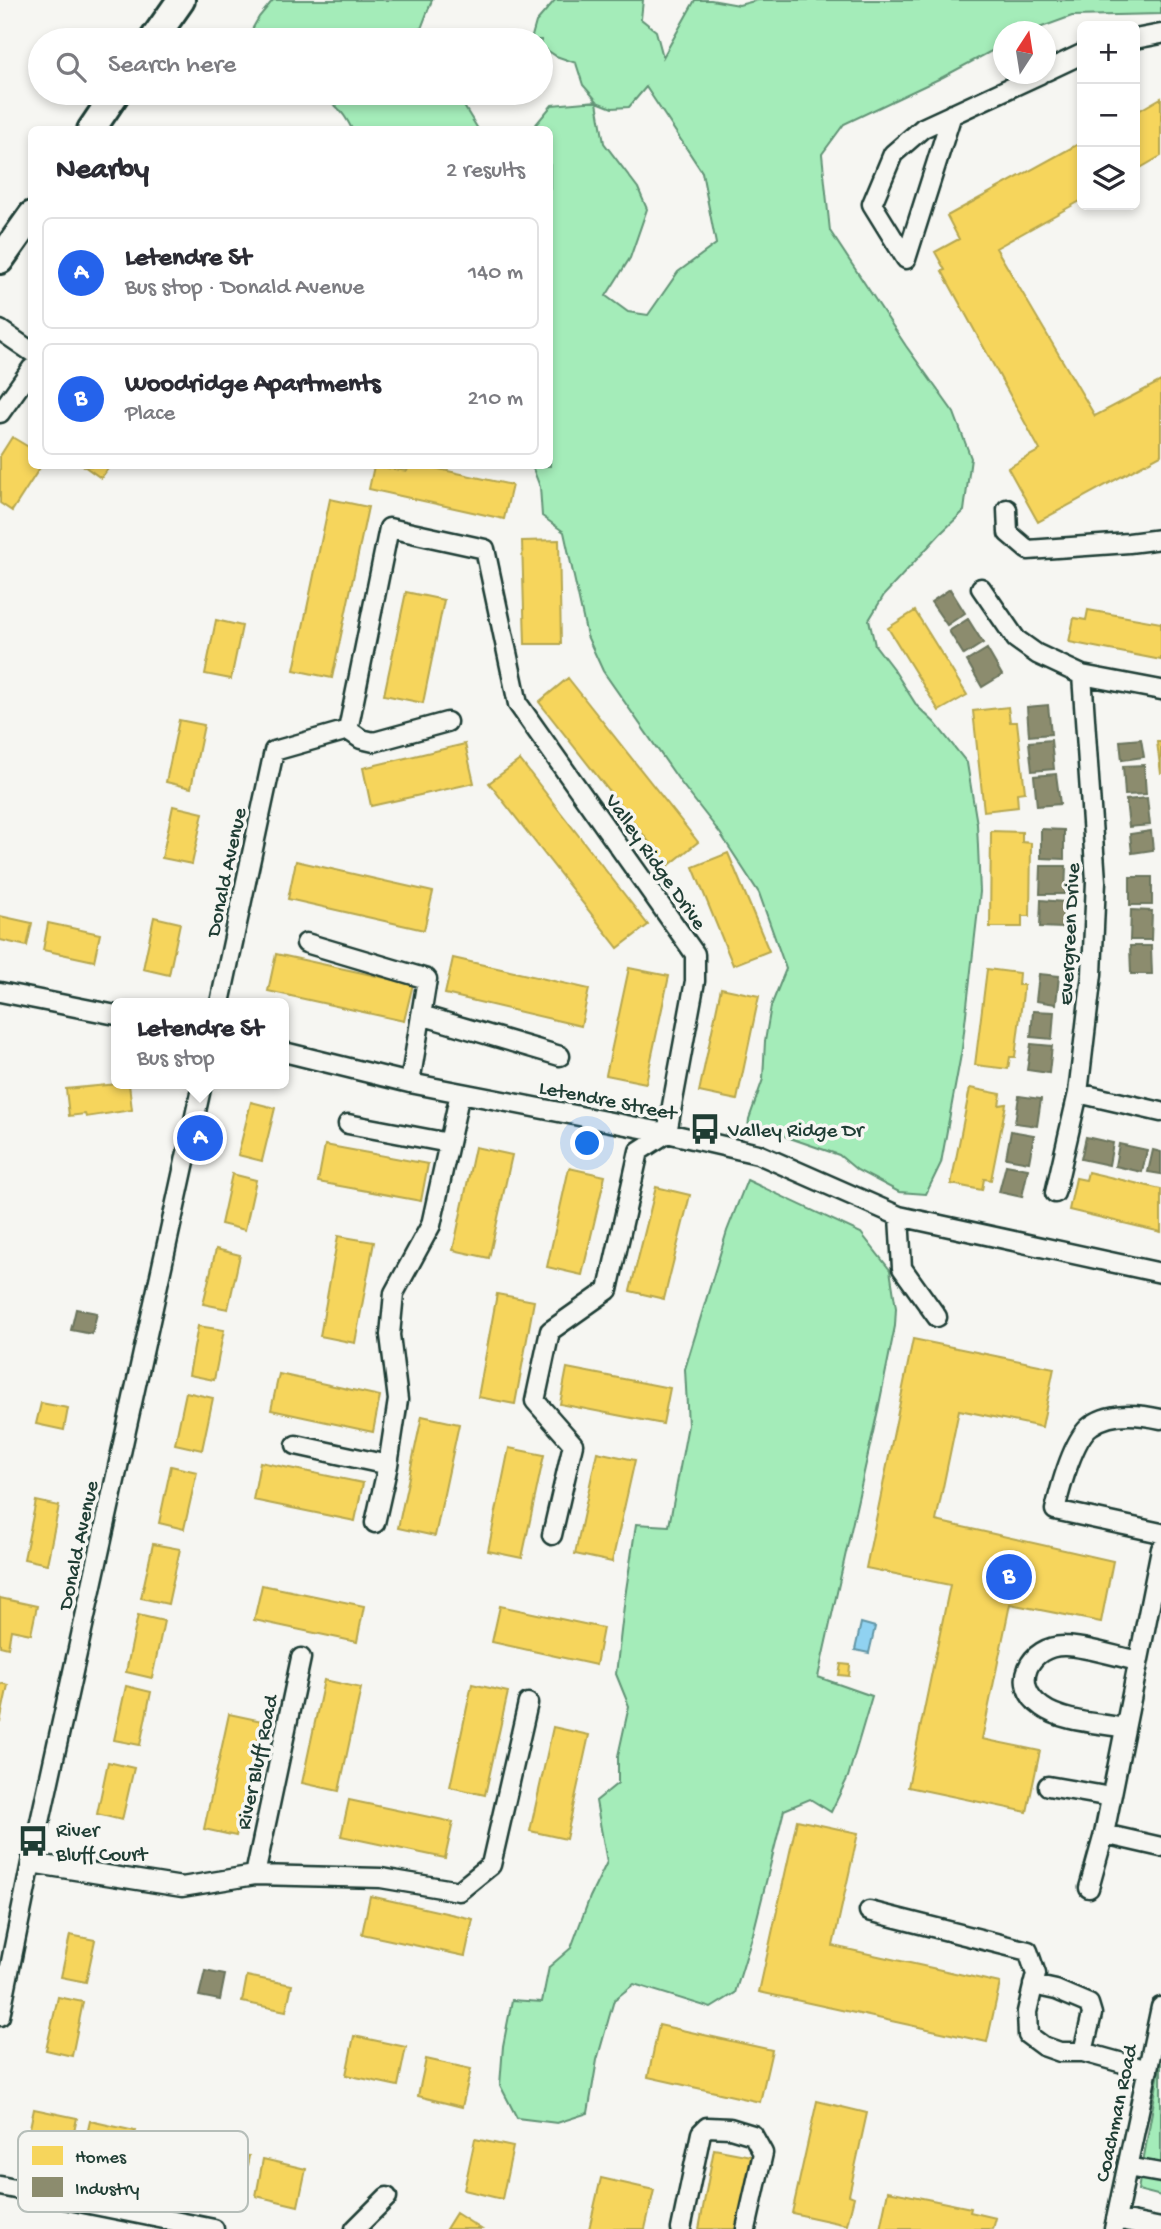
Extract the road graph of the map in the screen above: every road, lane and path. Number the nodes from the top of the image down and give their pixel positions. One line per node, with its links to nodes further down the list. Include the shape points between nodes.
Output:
1 (181, 0): 2 (highway)
2 (161, 28)
3 (1161, 34): 4 (street)
4 (1140, 37)
5 (1077, 56): 6 (street)
6 (1056, 66)
7 (1018, 84): 9 (street)
8 (108, 105): 10 (highway)
9 (952, 114): 9 (street, via 918,220 906,260 872,204 893,154 923,128)
10 (94, 126)
11 (28, 221): 12 (highway)
12 (0, 260)
13 (0, 330): 14 (street)
14 (28, 349)
15 (28, 374): 16 (street)
16 (0, 413)
17 (1007, 509): 18 (street, via 1008,533 1028,550)
18 (1161, 539)
19 (981, 588): 20 (street, via 1016,639)
20 (1082, 675): 21 (street); 34 (street, Evergreen Drive, via 1096,881 1092,974)
21 (1161, 690)
22 (447, 722): 23 (street, via 374,742)
23 (348, 730): 26 (street, Donald Avenue, via 274,751); 37 (street, Valley Ridge Drive, via 389,528 485,549 518,704 695,954 695,981)
24 (306, 943): 28 (street, via 427,979)
25 (0, 992): 27 (street)
26 (221, 998)
27 (111, 1014)
28 (421, 1015): 30 (street); 31 (street)
29 (289, 1053): 31 (street, Letendre Street)
30 (560, 1056)
31 (410, 1083): 33 (street, Letendre Street)
32 (201, 1089): 58 (street, Donald Avenue)
33 (460, 1093): 37 (street, Letendre Street); 38 (street)
34 (1077, 1093): 35 (street); 39 (street, Evergreen Drive)
35 (1161, 1112)
36 (348, 1124): 38 (street)
37 (667, 1133): 40 (street, Letendre Street, via 758,1154); 48 (street, via 639,1151 608,1290 550,1331 535,1401 573,1444)
38 (449, 1143): 45 (street, via 431,1224 394,1293 390,1335 398,1400)
39 (1055, 1193)
40 (899, 1216): 41 (street, Letendre Street); 42 (street, via 902,1268)
41 (1161, 1273)
42 (937, 1317)
43 (1161, 1419): 47 (street, via 1139,1414 1090,1425 1061,1483 1055,1510)
44 (296, 1445): 45 (street)
45 (388, 1465): 46 (street)
46 (375, 1523)
47 (1161, 1533)
48 (552, 1535)
49 (1161, 1549): 51 (street)
50 (300, 1658): 59 (street, River Bluff Road)
51 (1138, 1661): 53 (street); 53 (street, via 1066,1645 1047,1648 1025,1672 1027,1689 1040,1706 1057,1715)
52 (528, 1703): 59 (street, via 491,1865 459,1891 381,1878)
53 (1125, 1728): 55 (street)
54 (1048, 1786): 55 (street)
55 (1111, 1797): 56 (street)
56 (1104, 1834): 57 (street); 60 (street)
57 (1161, 1847)
58 (31, 1863): 59 (street, via 182,1887); 64 (street, Donald Avenue)
59 (255, 1875)
60 (1089, 1888)
61 (869, 1911): 62 (street, via 1028,1951 1036,1974)
62 (1033, 1985): 66 (street, via 1089,2004 1092,2014); 66 (street, via 1028,2035 1059,2052)
63 (1161, 2007): 65 (street, Coachman Road)
64 (0, 2016)
65 (1158, 2038): 67 (street, Coachman Road)
66 (1083, 2052): 67 (street)
67 (1148, 2070): 68 (street, Coachman Road)
68 (1127, 2167): 69 (street); 74 (street, Coachman Road)
69 (1161, 2173)
70 (0, 2186): 71 (street)
71 (18, 2190)
72 (387, 2197): 77 (street)
73 (129, 2212): 76 (street)
74 (1115, 2224): 75 (street)
75 (1161, 2228)
76 (214, 2229)
77 (355, 2229)
78 (681, 2229): 79 (street, via 701,2133 707,2127 753,2134 763,2153)
79 (746, 2229)

